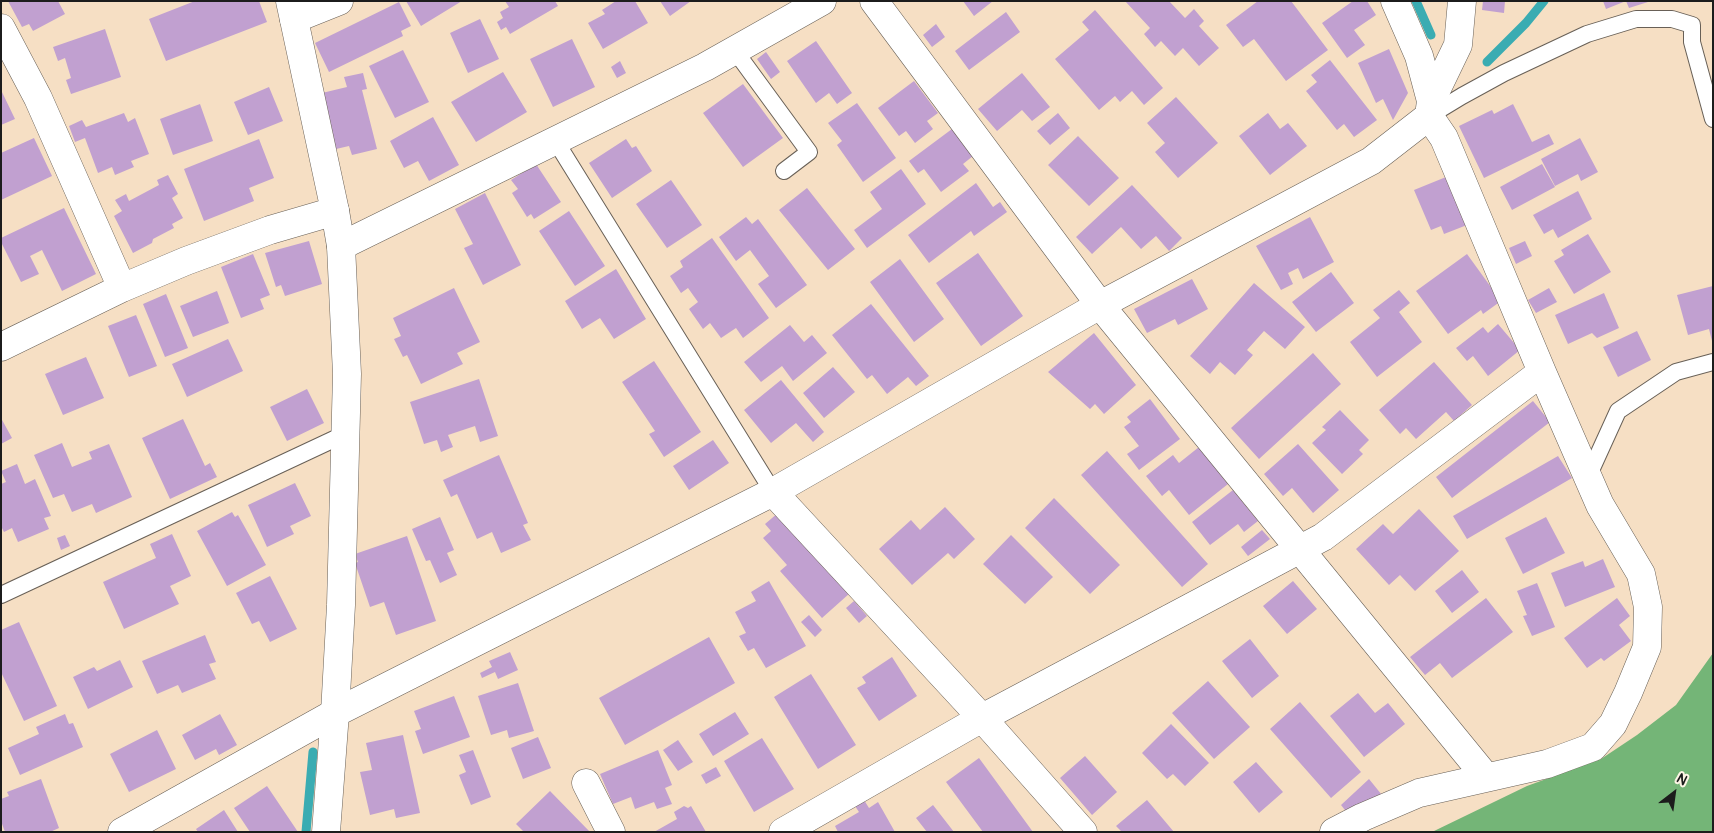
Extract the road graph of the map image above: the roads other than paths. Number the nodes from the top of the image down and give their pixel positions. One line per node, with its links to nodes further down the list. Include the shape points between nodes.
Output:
1 (339, 1): 6 (street)
2 (822, 1): 8 (street)
3 (874, 1): 16 (street)
4 (1395, 1): 9 (street, via 1419,56)
5 (1462, 1): 9 (street, via 1458,45)
6 (292, 10): 13 (street)
7 (1, 28): 15 (street, via 38,98)
8 (736, 49): 11 (street); 12 (lane, via 809,152)
9 (1430, 108): 10 (lane, via 1462,96 1587,34 1636,19 1672,20 1692,25 1692,42); 16 (street, via 1371,161); 19 (street)
10 (1713, 119)
11 (555, 140): 14 (street); 22 (lane)
12 (784, 171)
13 (335, 211): 14 (street); 15 (street, via 270,230)
14 (341, 246): 20 (street, via 347,374)
15 (122, 288): 17 (street)
16 (1100, 305): 22 (street); 23 (street)
17 (1, 347)
18 (1713, 362): 21 (lane, via 1676,372 1618,411 1594,466)
19 (1542, 372): 21 (street); 23 (street, via 1323,537)
20 (345, 434): 24 (lane); 25 (street)
21 (1586, 472): 27 (street, via 1600,506 1641,574 1648,607 1647,647 1613,724 1593,747 1547,764)
22 (773, 492): 25 (street); 26 (street)
23 (1301, 549): 26 (street); 27 (street)
24 (1, 595)
25 (335, 713): 29 (street); 30 (street)
26 (982, 718): 32 (street); 33 (street)
27 (1486, 777): 34 (street, via 1419,792)
28 (586, 783): 31 (street)
29 (122, 832)
30 (326, 832)
31 (610, 832)
32 (783, 832)
33 (1083, 832)
34 (1334, 832)

